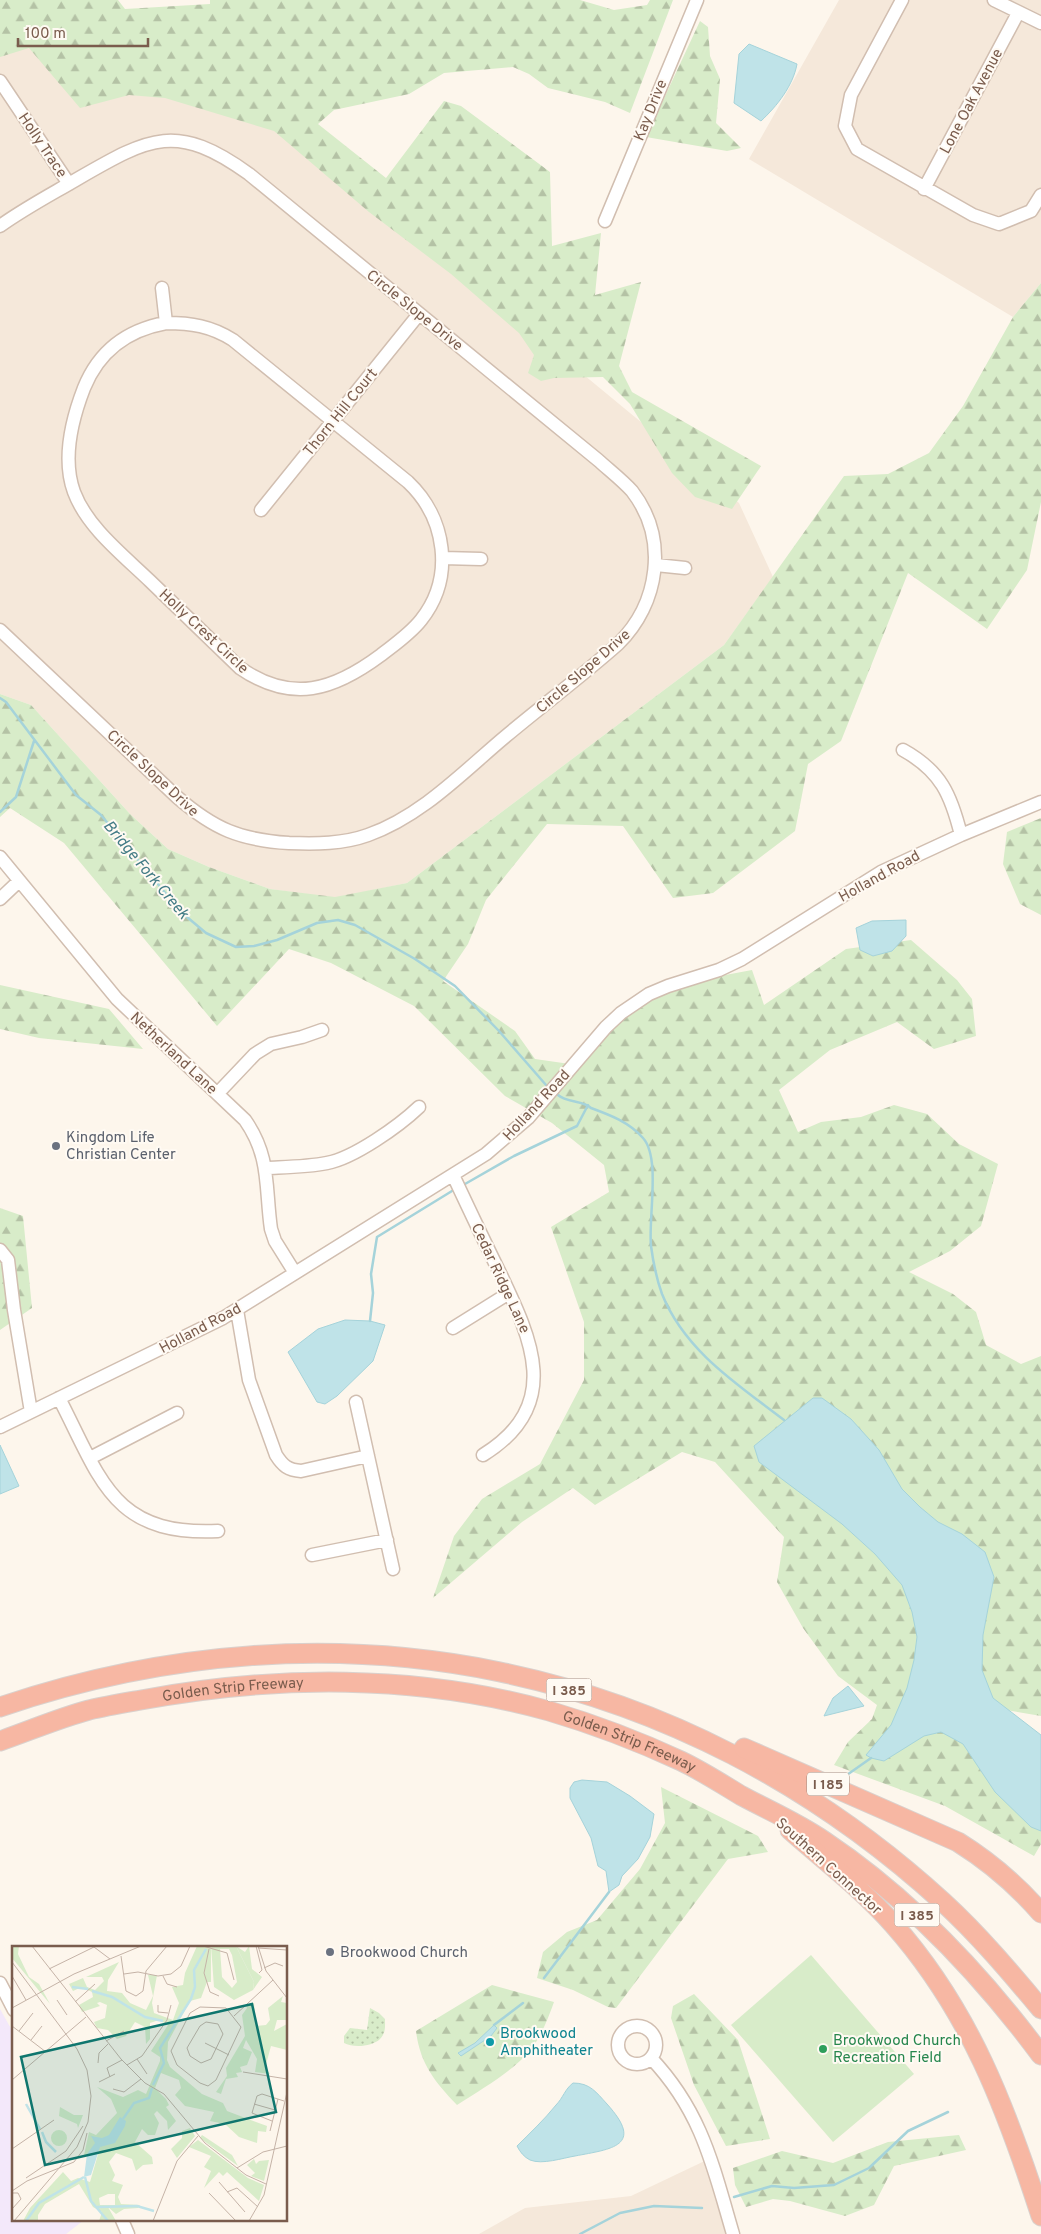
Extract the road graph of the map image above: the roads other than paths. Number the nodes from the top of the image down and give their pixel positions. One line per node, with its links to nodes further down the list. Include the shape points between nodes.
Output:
1 (697, 0): 10 (street, Kay Drive)
2 (902, 0): 8 (street, via 851,96 845,126 857,149)
3 (994, 0): 4 (street)
4 (1018, 13): 5 (street); 8 (street, Lone Oak Avenue)
5 (1041, 23)
6 (0, 82): 7 (street, Holly Trace)
7 (69, 184): 11 (street, Circle Slope Drive); 13 (street, Circle Slope Drive, via 143,144 167,141 199,145 224,155 249,174)
8 (924, 189): 9 (street, via 973,216 999,224 1032,211)
9 (1041, 195)
10 (605, 221)
11 (0, 226)
12 (162, 288): 14 (street)
13 (419, 314): 15 (street, Thorn Hill Court); 19 (street, Circle Slope Drive, via 626,485 647,518)
14 (166, 322): 15 (street, Holly Crest Circle, via 196,324 224,334); 17 (street, Holly Crest Circle, via 128,335 109,348 95,367 83,391 73,424 70,475 79,503 94,524 240,668 265,683 307,690 348,677 392,647 421,620 438,585)
15 (332, 421): 16 (street, Thorn Hill Court); 17 (street, Holly Crest Circle, via 408,482 420,496 434,520)
16 (261, 510)
17 (443, 558): 18 (street)
18 (481, 560)
19 (656, 565): 20 (street); 21 (street, Circle Slope Drive, via 644,609 636,624 618,644 429,800 382,829 336,842 310,844 263,840 231,833 206,821 176,797)
20 (685, 568)
21 (0, 630)
22 (904, 750): 24 (street, via 926,764 940,780 953,803)
23 (1041, 802): 24 (street, Holland Road)
24 (961, 835): 32 (street, Holland Road, via 881,872 742,959 640,998 606,1027 519,1127 486,1154)
25 (0, 857): 26 (street, Netherland Lane)
26 (19, 881): 27 (street); 29 (street, Netherland Lane, via 116,999)
27 (0, 899)
28 (322, 1030): 29 (street, via 271,1044 255,1054)
29 (218, 1093): 31 (street, Netherland Lane, via 256,1136)
30 (419, 1107): 31 (street, via 407,1119 342,1159)
31 (266, 1168): 34 (street, Netherland Lane, via 271,1229)
32 (452, 1175): 34 (street, Holland Road); 35 (street, Cedar Ridge Lane)
33 (0, 1250): 40 (street, via 8,1260)
34 (295, 1273): 36 (street, Holland Road)
35 (509, 1293): 37 (street); 43 (street, Cedar Ridge Lane, via 531,1345 533,1386 516,1426 499,1445)
36 (237, 1310): 38 (street, Holland Road, via 162,1350); 44 (street, via 249,1380 280,1463 290,1470 301,1471)
37 (453, 1328)
38 (59, 1398): 40 (street, Holland Road); 45 (street)
39 (356, 1402): 44 (street)
40 (31, 1412): 42 (street, Holland Road)
41 (177, 1413): 45 (street)
42 (0, 1427)
43 (484, 1455)
44 (368, 1456): 47 (street)
45 (90, 1458): 46 (street, via 112,1494 140,1518 173,1530)
46 (218, 1531)
47 (387, 1540): 48 (street); 49 (street)
48 (312, 1555)
49 (393, 1569)
50 (593, 1696): 51 (highway, Golden Strip Freeway / I 385, via 474,1666 379,1654 305,1652 216,1658 125,1671); 54 (highway, I 185, via 645,1707 958,1842 1008,1877); 57 (highway, Golden Strip Freeway / I 385, via 647,1715 716,1746 758,1767 832,1812 908,1870 945,1904 985,1943)
51 (0, 1707)
52 (0, 1741): 53 (highway, Golden Strip Freeway / I 385, via 89,1710 213,1688 352,1681 414,1686 493,1698 548,1711 602,1729 682,1762)
53 (764, 1808): 58 (highway, Golden Strip Freeway / I 385, via 785,1816 827,1843 905,1904 943,1939 1009,2011); 60 (highway, Southern Connector, via 854,1884 893,1924 957,2011 1003,2106)
54 (1041, 1913)
55 (0, 1985): 56 (street)
56 (12, 2006)
57 (1041, 2009)
58 (1041, 2055)
59 (651, 2058): 63 (street, via 694,2115 714,2165)
60 (1041, 2216)
61 (123, 2222): 62 (street)
62 (128, 2234)
63 (733, 2234)

